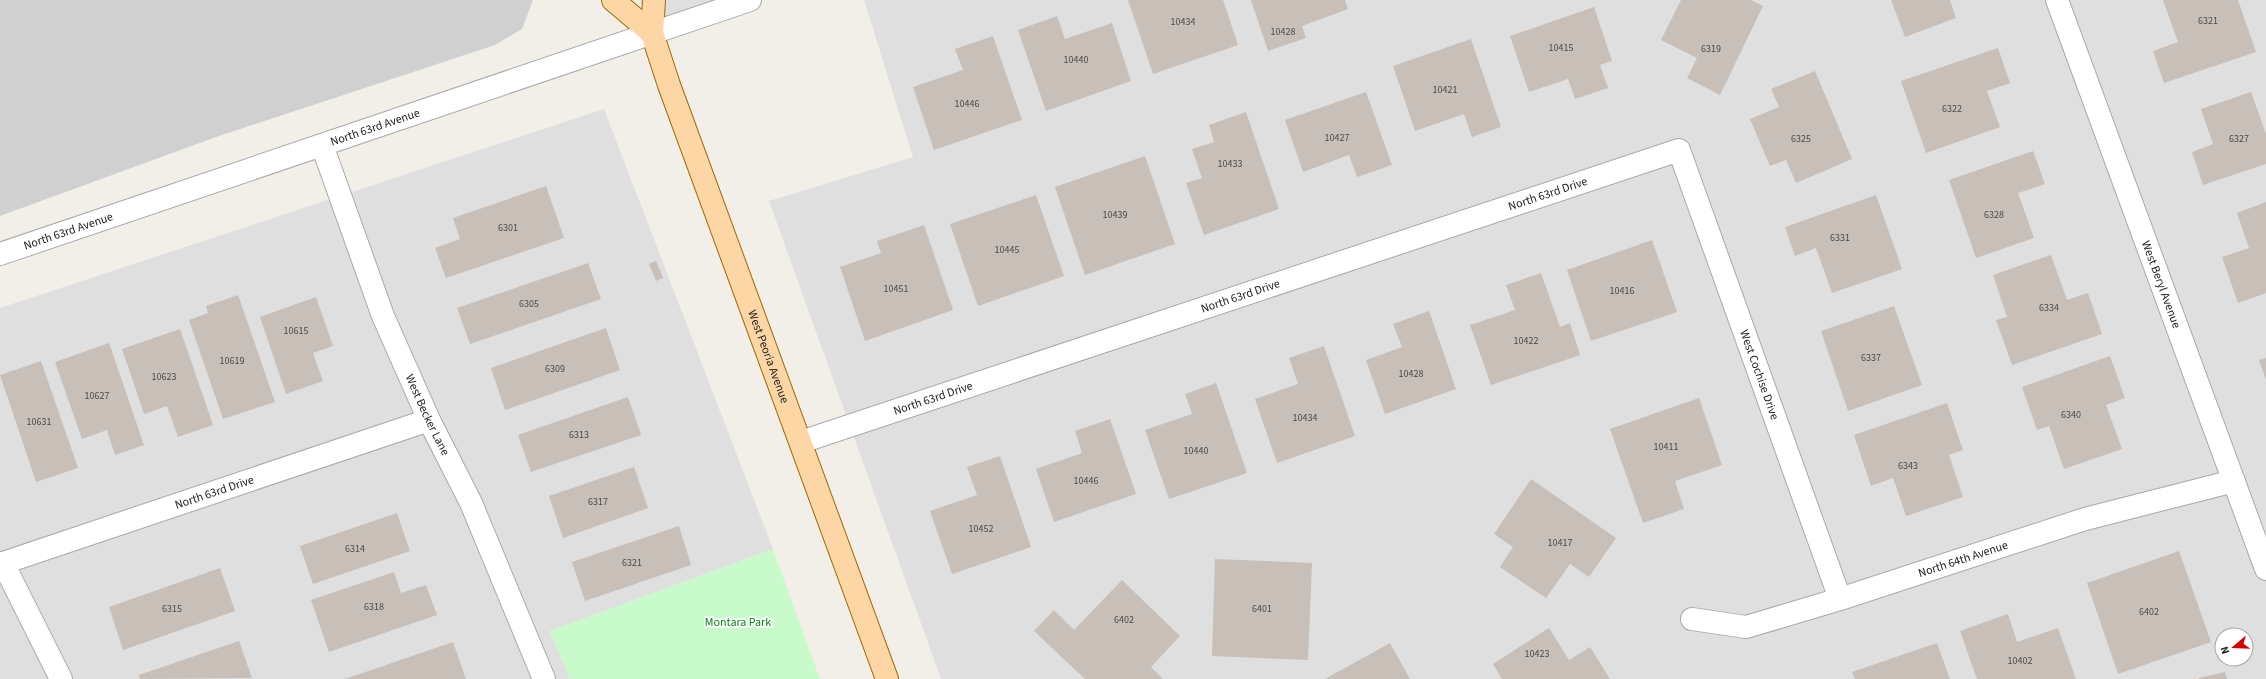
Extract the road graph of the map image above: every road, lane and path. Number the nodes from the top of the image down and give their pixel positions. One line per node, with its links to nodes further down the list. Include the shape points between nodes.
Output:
1 (613, 0): 5 (main road)
2 (654, 0): 5 (main road, West Peoria Avenue)
3 (750, 0): 5 (street, North 63rd Avenue)
4 (2057, 0): 11 (street, West Beryl Avenue)
5 (652, 33): 6 (street, North 63rd Avenue); 10 (main road, West Peoria Avenue)
6 (322, 145): 8 (street, North 63rd Avenue); 9 (street, West Becker Lane, via 383,316)
7 (1679, 150): 10 (street, North 63rd Drive); 14 (street, West Cochise Drive)
8 (0, 254)
9 (429, 420): 12 (street, North 63rd Drive); 17 (street, West Becker Lane, via 471,503)
10 (801, 442): 18 (main road, West Peoria Avenue)
11 (2234, 481): 13 (street, West Beryl Avenue); 14 (street, North 64th Avenue, via 2085,519)
12 (1, 564): 16 (street)
13 (2266, 569)
14 (1840, 599): 15 (street, North 64th Avenue, via 1746,627)
15 (1692, 619)
16 (61, 679)
17 (544, 679)
18 (887, 679)

